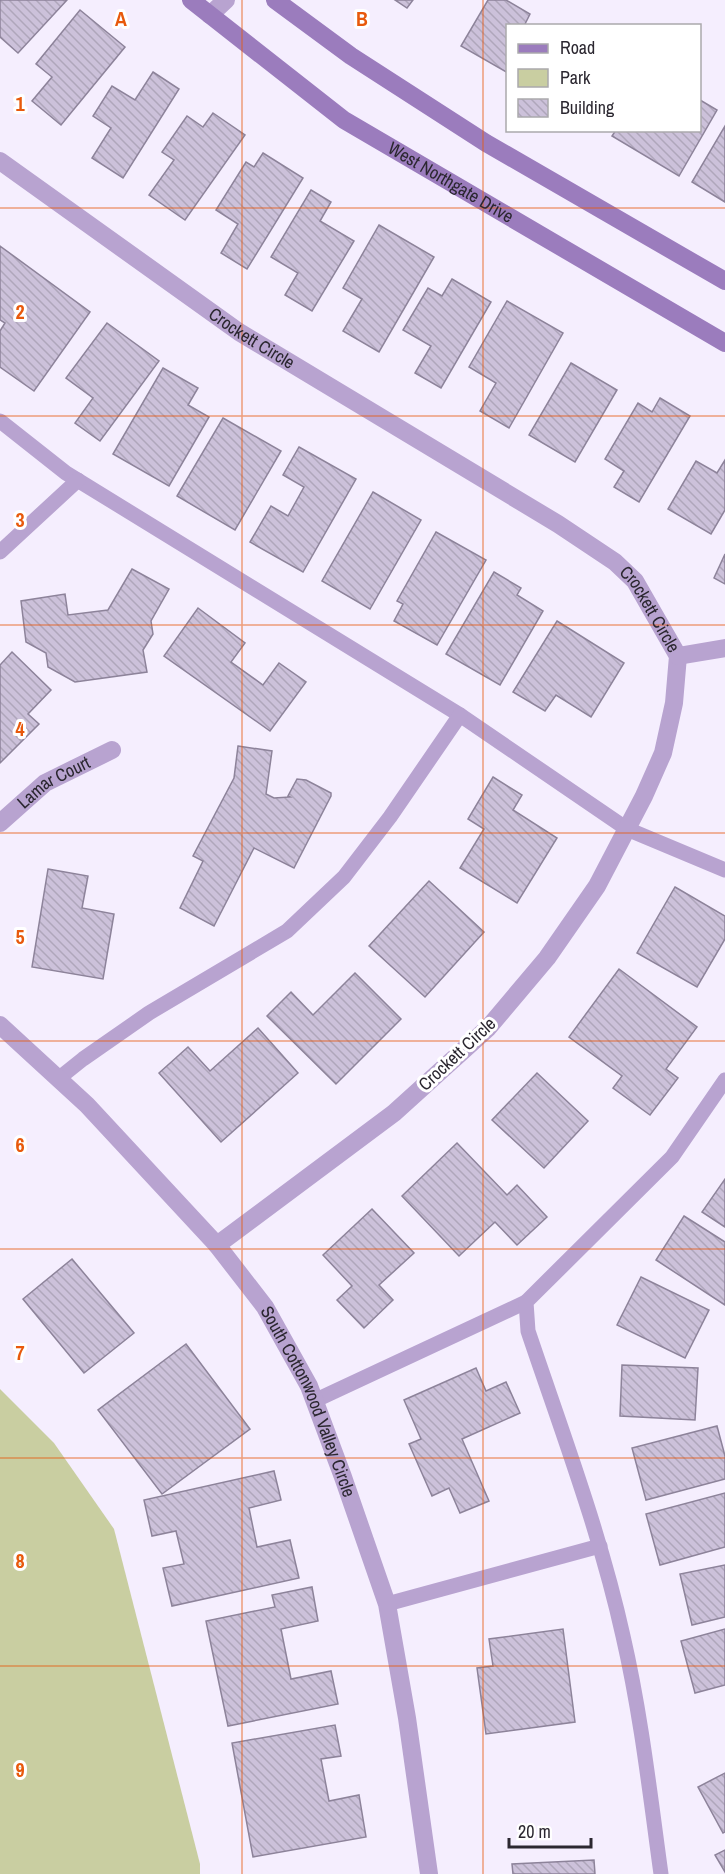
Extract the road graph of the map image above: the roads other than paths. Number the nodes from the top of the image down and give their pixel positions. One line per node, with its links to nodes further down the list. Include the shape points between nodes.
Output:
1 (191, 0): 4 (main road, West Northgate Drive)
2 (226, 0): 4 (street)
3 (275, 0): 6 (main road, via 351,57 486,143)
4 (210, 15): 7 (main road, West Northgate Drive, via 344,120)
5 (0, 161): 12 (street, Crockett Circle, via 239,332 615,562 635,581)
6 (725, 280)
7 (725, 343)
8 (0, 421): 9 (lane)
9 (78, 480): 10 (lane); 13 (lane)
10 (0, 552)
11 (725, 648): 12 (street)
12 (678, 656): 16 (street, Crockett Circle, via 674,703 663,753)
13 (460, 715): 16 (lane); 19 (lane, via 344,877 286,932 149,1013)
14 (112, 750): 15 (street, Lamar Court, via 45,783)
15 (0, 823)
16 (627, 829): 17 (lane); 21 (street, Crockett Circle, via 597,886 547,958 488,1028 394,1113)
17 (725, 870)
18 (0, 1025): 19 (street, South Cottonwood Valley Circle)
19 (58, 1079): 21 (street, South Cottonwood Valley Circle)
20 (725, 1080): 22 (lane, via 672,1157)
21 (217, 1245): 23 (street, South Cottonwood Valley Circle, via 265,1307)
22 (526, 1302): 23 (lane); 24 (lane, via 528,1331)
23 (314, 1401): 25 (street, South Cottonwood Valley Circle)
24 (600, 1546): 25 (lane); 27 (lane, via 638,1705)
25 (387, 1604): 26 (street, South Cottonwood Valley Circle)
26 (429, 1874)
27 (661, 1874)

